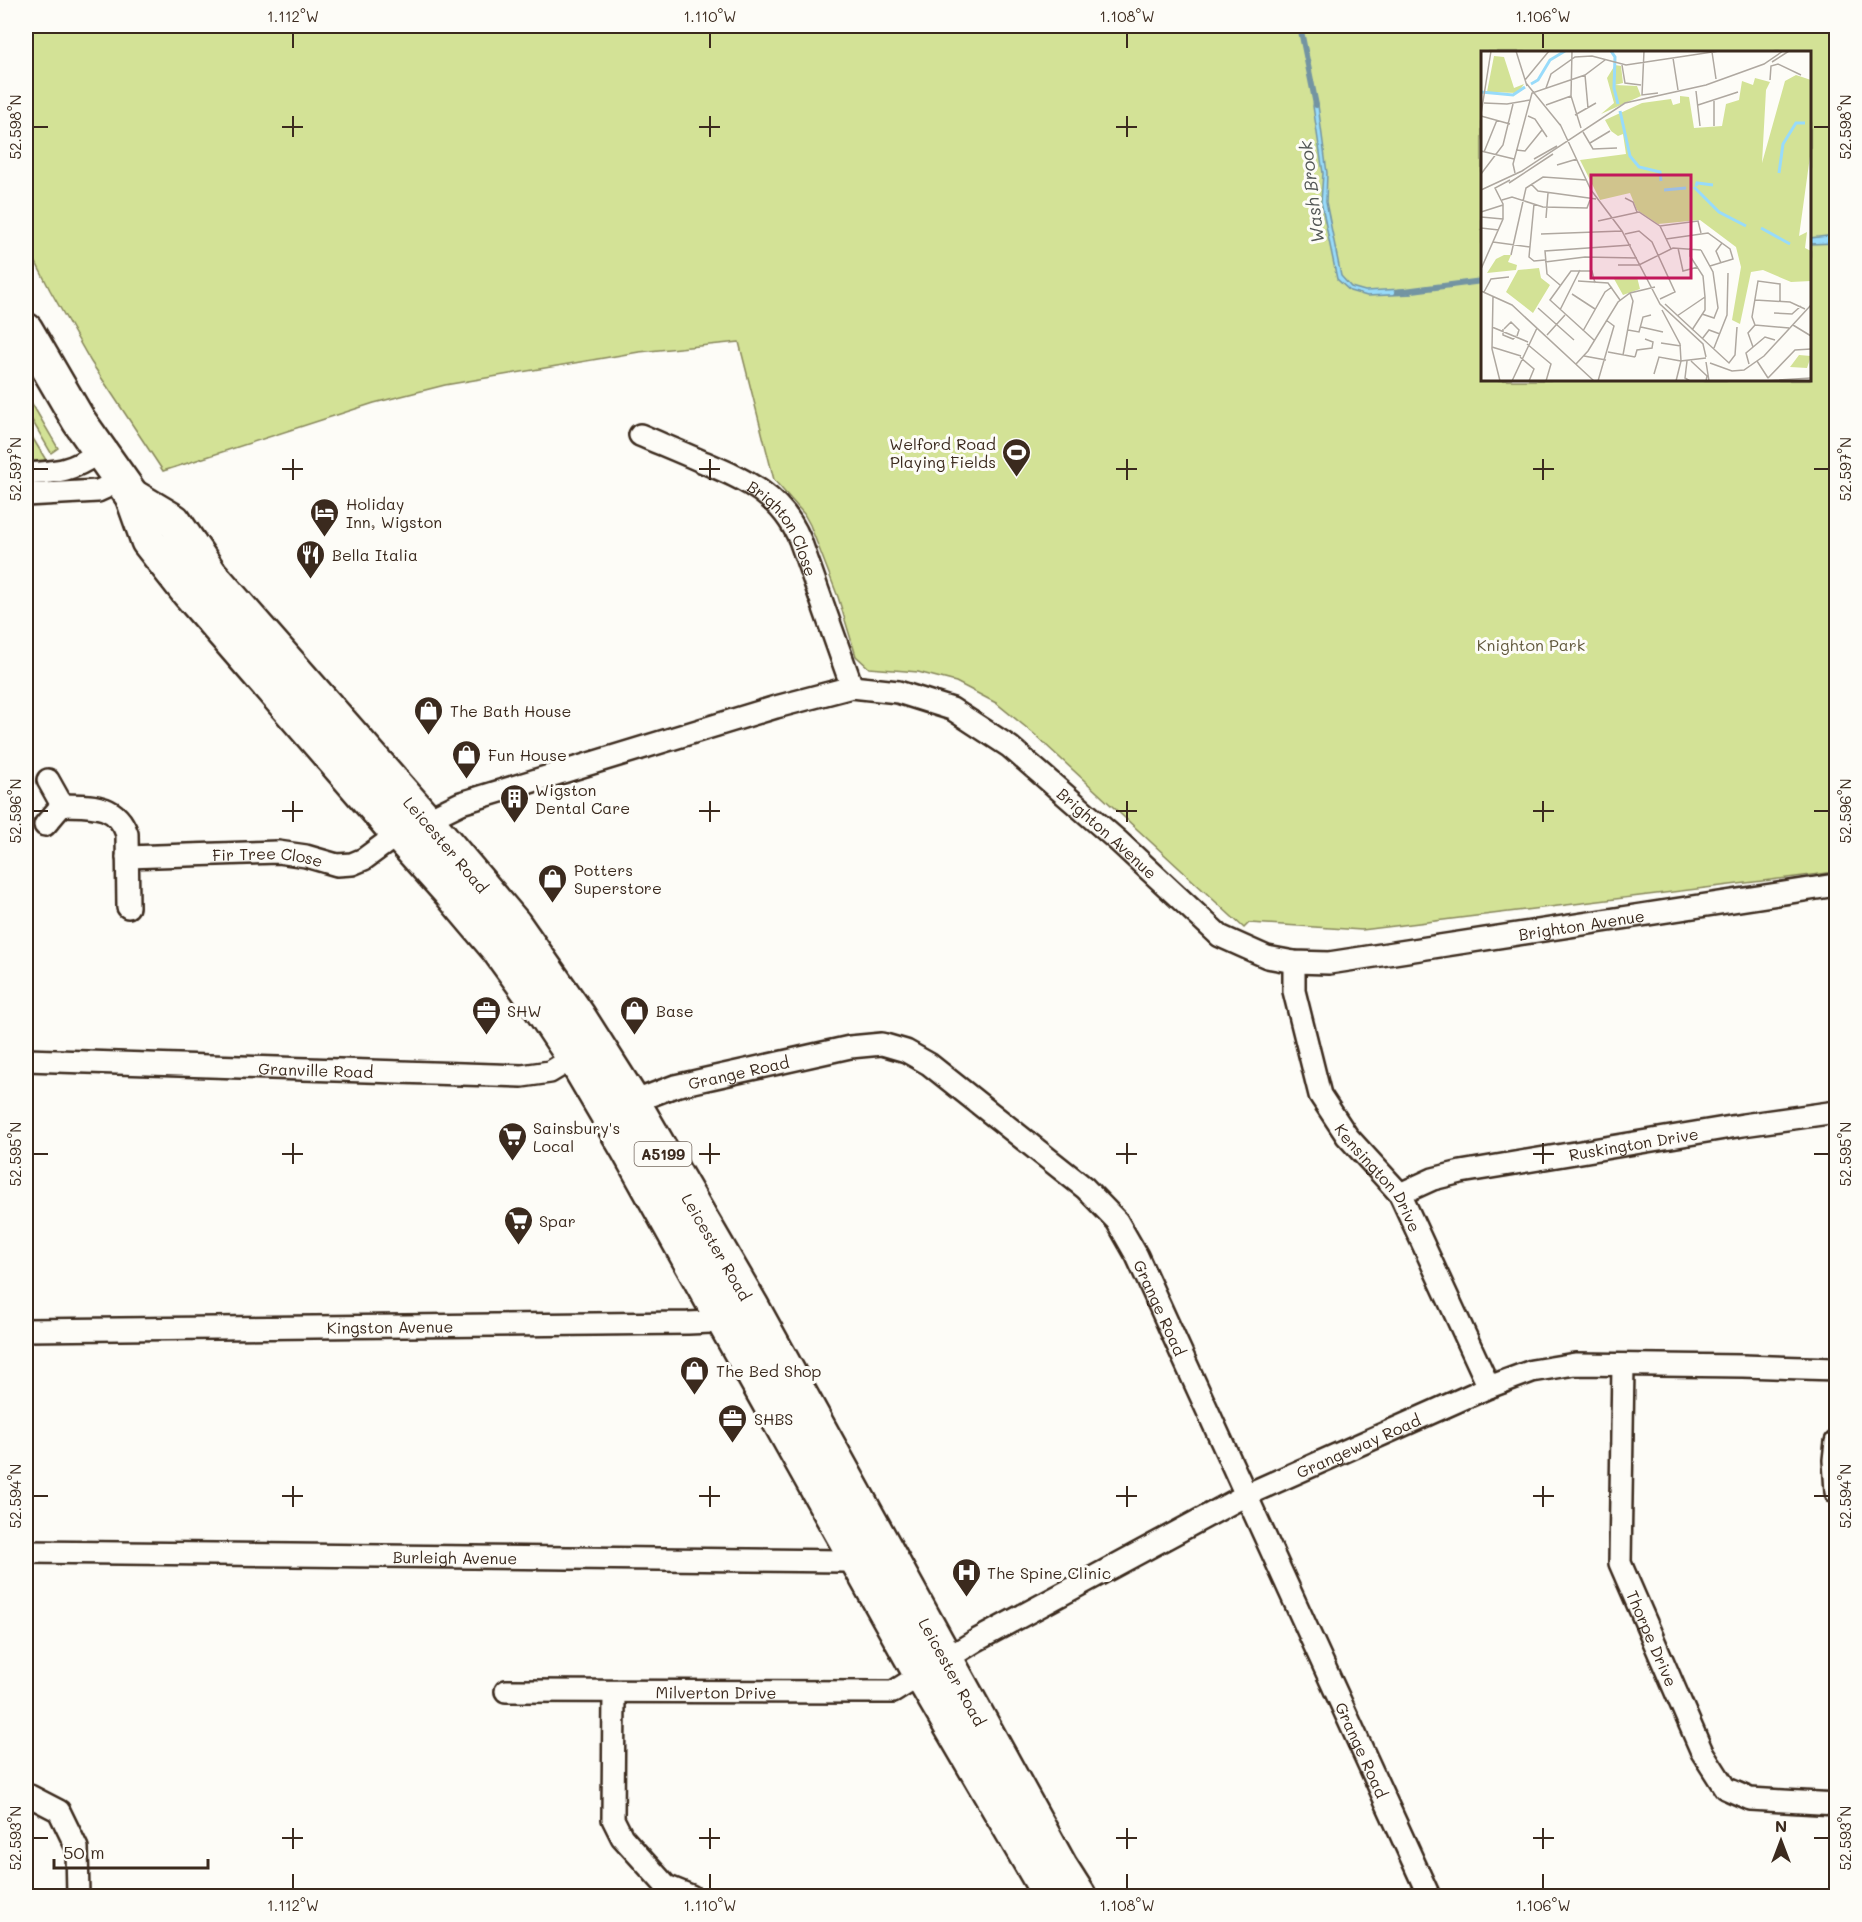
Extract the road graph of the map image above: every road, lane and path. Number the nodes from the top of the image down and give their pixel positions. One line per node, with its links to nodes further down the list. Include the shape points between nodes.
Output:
1 (26, 330): 3 (main road, A5199)
2 (640, 435): 7 (street, Brighton Close, via 745,480 786,515 800,540)
3 (100, 452): 4 (street, via 56,473); 5 (main road, Leicester Road / A5199)
4 (26, 474)
5 (125, 487): 6 (street); 11 (main road, Leicester Road / A5199, via 174,521 211,575)
6 (26, 495)
7 (852, 687): 11 (street, Brighton Avenue, via 461,803); 15 (street, Brighton Avenue, via 898,692 952,709 1010,747 1220,936 1267,957)
8 (48, 780): 9 (street)
9 (62, 805): 10 (street); 12 (street, via 93,806 116,816 127,834)
10 (45, 825)
11 (412, 828): 12 (street, Fir Tree Close, via 352,864 337,865 278,852); 16 (main road, Leicester Road / A5199, via 514,924 579,1017)
12 (127, 857): 14 (street)
13 (1836, 885): 15 (street, Brighton Avenue, via 1329,963)
14 (128, 907)
15 (1294, 962): 20 (street, Kensington Drive, via 1294,991 1320,1095 1347,1136)
16 (585, 1051): 17 (street, Granville Road, via 550,1072 522,1076); 18 (main road, Leicester Road / A5199); 22 (main road, Leicester Road / A5199, via 602,1103)
17 (26, 1060)
18 (633, 1102): 21 (main road, Leicester Road / A5199); 29 (street, Grange Road, via 675,1086 850,1047 882,1044 929,1064 1085,1188 1117,1221 1137,1256)
19 (1836, 1112): 20 (street, Ruskington Drive, via 1461,1172)
20 (1400, 1194): 26 (street, Kensington Drive)
21 (751, 1305): 22 (street, Kingston Avenue); 30 (main road, Leicester Road / A5199)
22 (721, 1319): 23 (street, Kingston Avenue, via 688,1323); 30 (main road, Leicester Road / A5199)
23 (26, 1330)
24 (1623, 1365): 25 (street, Grangeway Road); 26 (street, Grangeway Road, via 1575,1364 1543,1369); 36 (street, Thorpe Drive, via 1620,1563 1702,1752 1725,1788 1750,1799)
25 (1836, 1369)
26 (1489, 1387): 29 (street, Grangeway Road)
27 (1836, 1442): 28 (street)
28 (1836, 1492)
29 (1246, 1495): 32 (street, Grangeway Road); 41 (street, Grange Road)
30 (867, 1549): 31 (street, Burleigh Avenue, via 844,1561); 32 (main road, Leicester Road / A5199)
31 (26, 1552)
32 (933, 1667): 34 (street, Milverton Drive, via 893,1692); 39 (main road, Leicester Road / A5199); 40 (main road, Leicester Road / A5199)
33 (506, 1691): 34 (street, Milverton Drive)
34 (614, 1692): 38 (street, via 613,1819 621,1837 666,1886)
35 (26, 1795): 37 (street, via 59,1811 77,1848)
36 (1836, 1804)
37 (78, 1896)
38 (691, 1896)
39 (1050, 1896)
40 (1079, 1896)
41 (1429, 1896)

